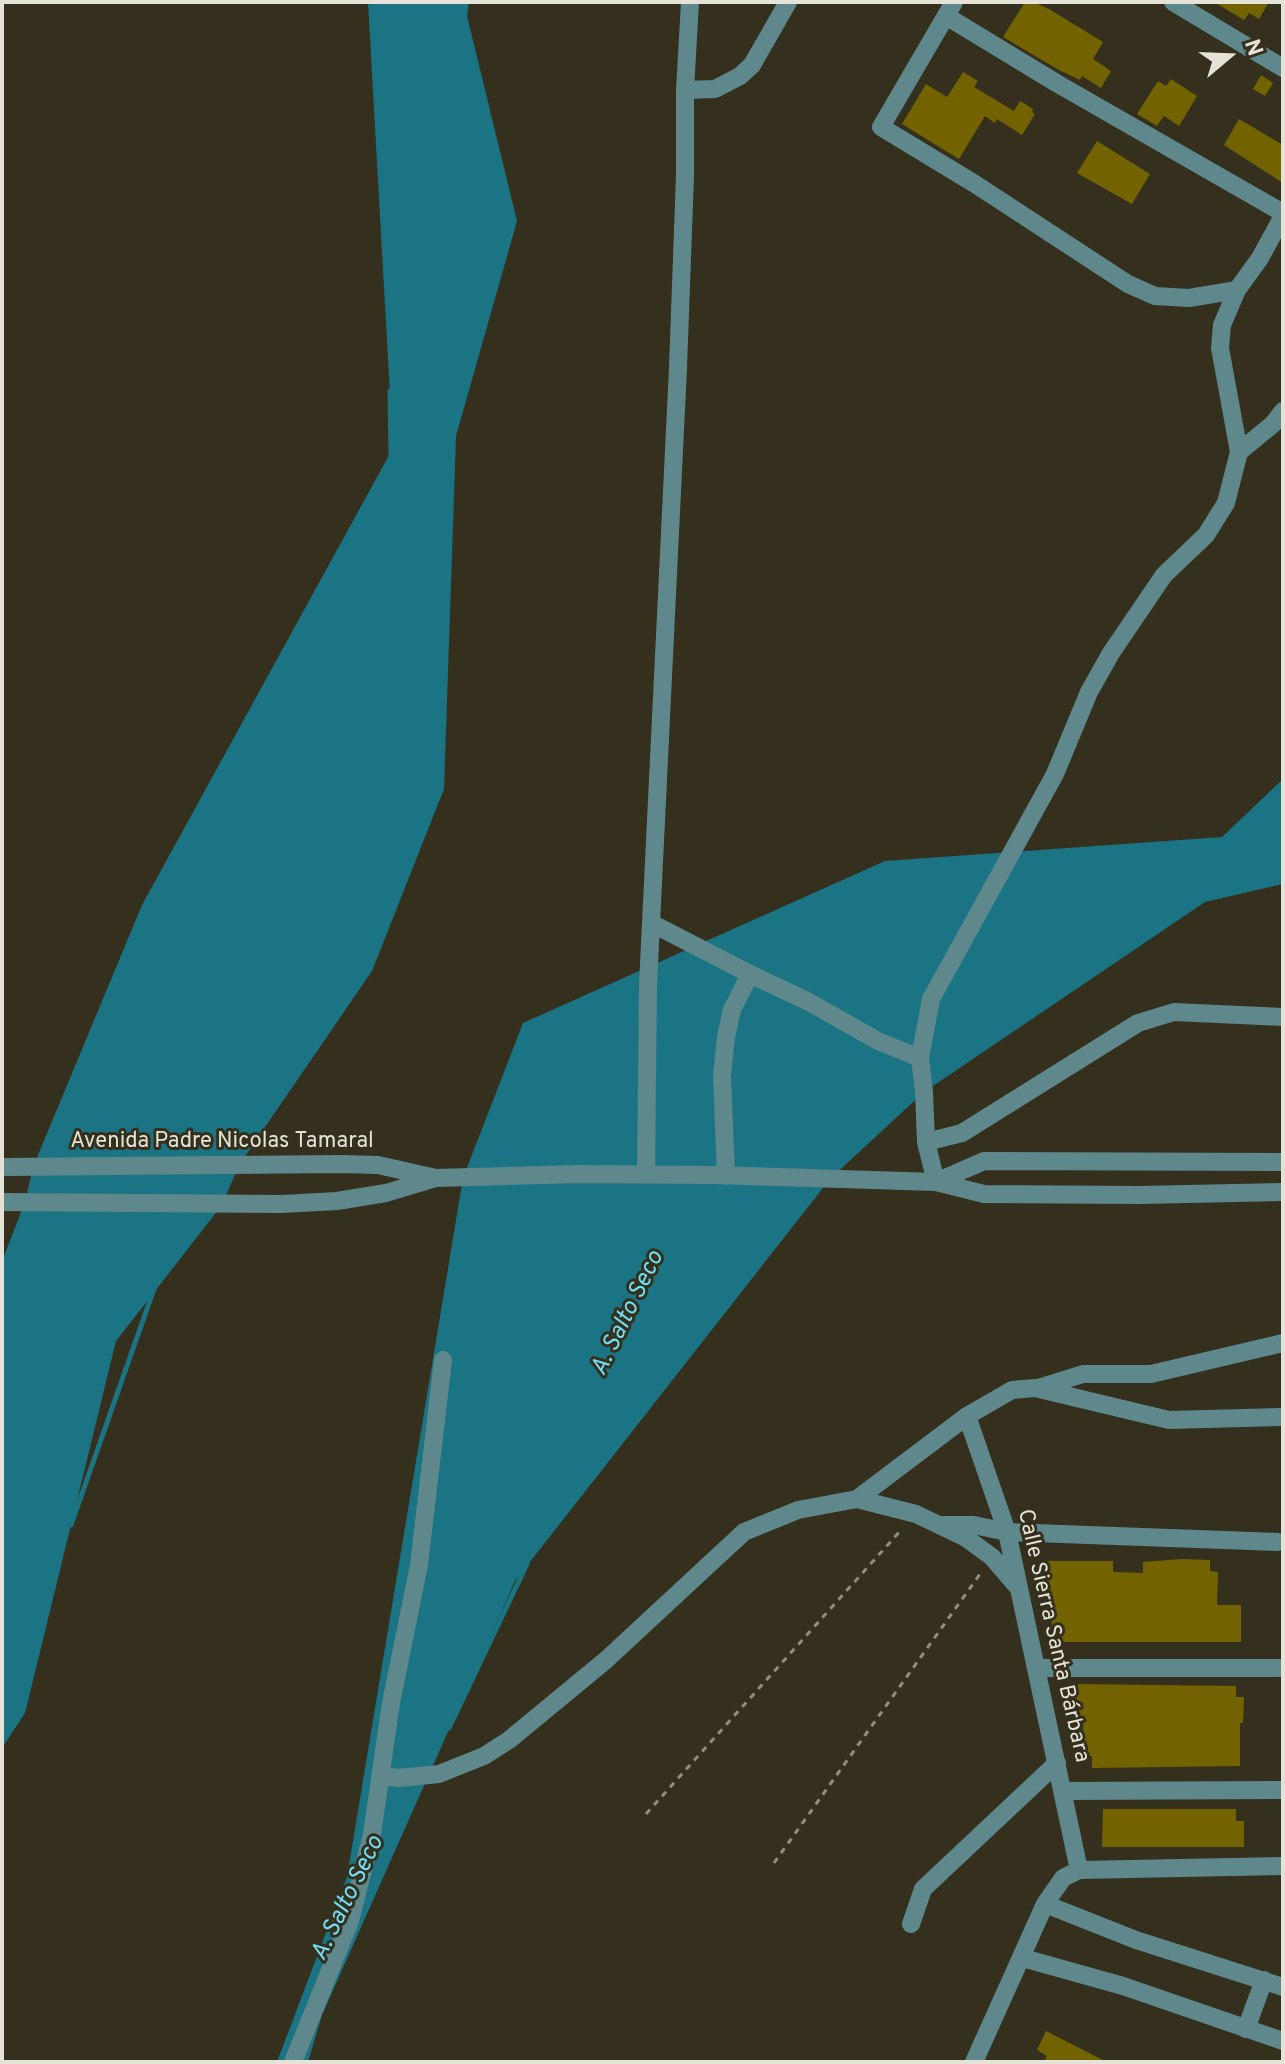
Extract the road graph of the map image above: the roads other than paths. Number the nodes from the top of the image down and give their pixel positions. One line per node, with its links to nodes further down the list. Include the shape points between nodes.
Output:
1 (690, 2): 6 (street)
2 (788, 2): 6 (street, via 752,65 740,76 715,89)
3 (1173, 2): 5 (street)
4 (950, 9): 7 (street, via 1058,84); 8 (street, via 881,127 1128,284 1155,296 1189,298)
5 (1283, 68)
6 (685, 90): 11 (street, via 678,368)
7 (1283, 214): 8 (street)
8 (1237, 290): 10 (street, via 1222,325 1220,348)
9 (1283, 411): 10 (street)
10 (1239, 452): 14 (street, via 1226,503 1206,535 1164,575 1089,692 1055,774 931,999)
11 (651, 923): 12 (street); 20 (street)
12 (750, 974): 14 (street); 21 (street, via 732,1010 726,1037)
13 (1283, 1017): 15 (street, via 1174,1012 1138,1023 962,1133)
14 (920, 1058): 15 (street)
15 (926, 1142): 23 (street)
16 (1224, 1161): 17 (street); 23 (street, via 984,1161); 24 (street)
17 (1283, 1162)
18 (2, 1167): 19 (street, Avenida Padre Nicolas Tamaral)
19 (87, 1167): 22 (street, Avenida Padre Nicolas Tamaral, via 378,1165); 27 (street)
20 (646, 1174): 21 (street); 22 (street)
21 (726, 1176): 23 (street)
22 (436, 1178): 27 (street, via 386,1193 324,1202)
23 (936, 1182): 24 (street, via 984,1194)
24 (1223, 1192): 25 (street)
25 (1283, 1192)
26 (2, 1202): 27 (street)
27 (87, 1203)
28 (1283, 1343): 30 (street, via 1151,1374 1083,1374)
29 (443, 1360): 41 (street, via 419,1565)
30 (1035, 1388): 31 (street, via 1012,1390); 32 (street, via 1169,1420)
31 (967, 1416): 33 (street); 35 (street, Calle Sierra Santa Bárbara)
32 (1281, 1417)
33 (857, 1499): 34 (street); 41 (street, via 798,1510 744,1532 606,1660 484,1756 439,1774)
34 (940, 1525): 35 (street); 37 (street, via 992,1557)
35 (1007, 1532): 36 (street); 37 (street, Calle Sierra Santa Bárbara)
36 (1278, 1542)
37 (1017, 1586): 38 (street, Calle Sierra Santa Bárbara)
38 (1037, 1668): 39 (street); 40 (street, Calle Sierra Santa Bárbara)
39 (1279, 1668)
40 (1057, 1763): 43 (street, Calle Sierra Santa Bárbara); 47 (street, via 923,1889)
41 (382, 1776): 53 (street, via 350,1921)
42 (1281, 1790): 43 (street)
43 (1063, 1791): 45 (street, Calle Sierra Santa Bárbara)
44 (1283, 1866): 45 (street)
45 (1079, 1870): 46 (street, via 1063,1878)
46 (1045, 1904): 48 (street); 49 (street, via 1136,1940)
47 (911, 1924)
48 (1023, 1958): 51 (street); 54 (street)
49 (1264, 1980): 50 (street); 51 (street)
50 (1283, 1987)
51 (1246, 2029): 52 (street)
52 (1283, 2041)
53 (293, 2062)
54 (974, 2062)

